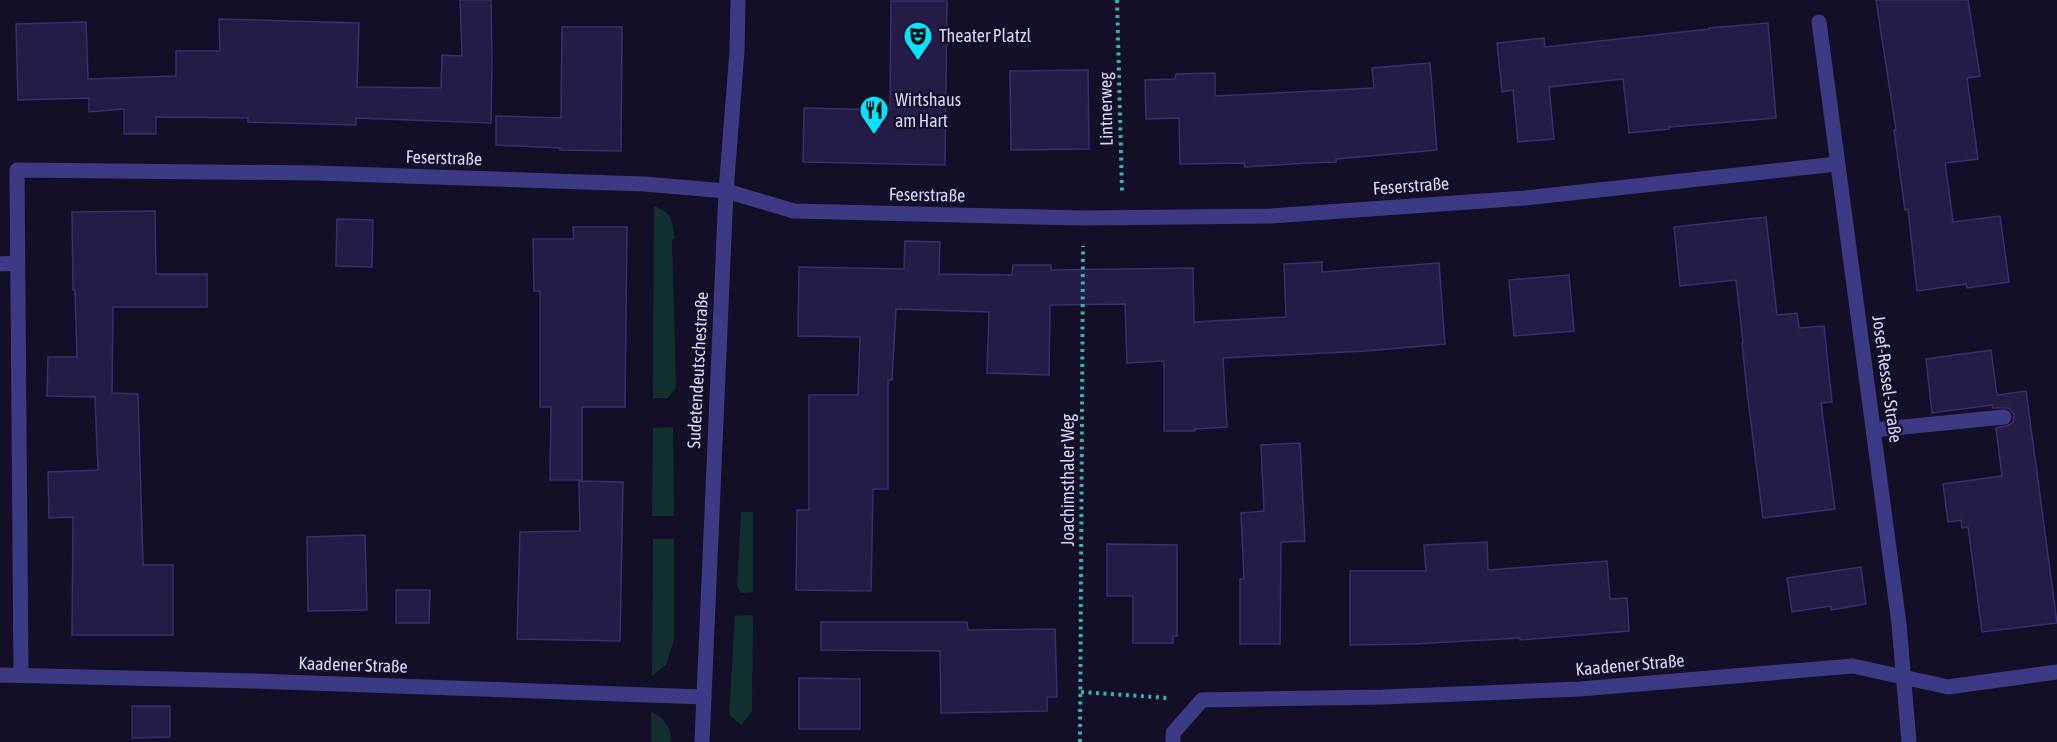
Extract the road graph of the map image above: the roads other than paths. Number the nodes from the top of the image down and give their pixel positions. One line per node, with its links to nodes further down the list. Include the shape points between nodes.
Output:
1 (738, 0): 4 (street, Sudetendeutschestraße)
2 (1819, 22): 3 (street, Josef-Ressel-Straße)
3 (1837, 164): 4 (street, Feserstraße, via 1525,198 1271,216 1083,218 794,211); 8 (street, Josef-Ressel-Straße)
4 (726, 191): 5 (street, Feserstraße, via 644,184 317,173 17,170); 13 (street, Sudetendeutschestraße)
5 (17, 263): 6 (street); 11 (street)
6 (0, 264)
7 (2004, 417): 8 (street)
8 (1874, 430): 12 (street, Josef-Ressel-Straße)
9 (2057, 672): 12 (street, Kaadener Straße, via 1948,687)
10 (0, 675): 11 (street, Kaadener Straße)
11 (21, 675): 13 (street, Kaadener Straße)
12 (1904, 676): 15 (street, Kaadener Straße, via 1853,666 1580,689 1202,700 1173,733); 16 (street, Josef-Ressel-Straße)
13 (704, 697): 14 (street, Sudetendeutschestraße)
14 (702, 742)
15 (1173, 742)
16 (1909, 742)

